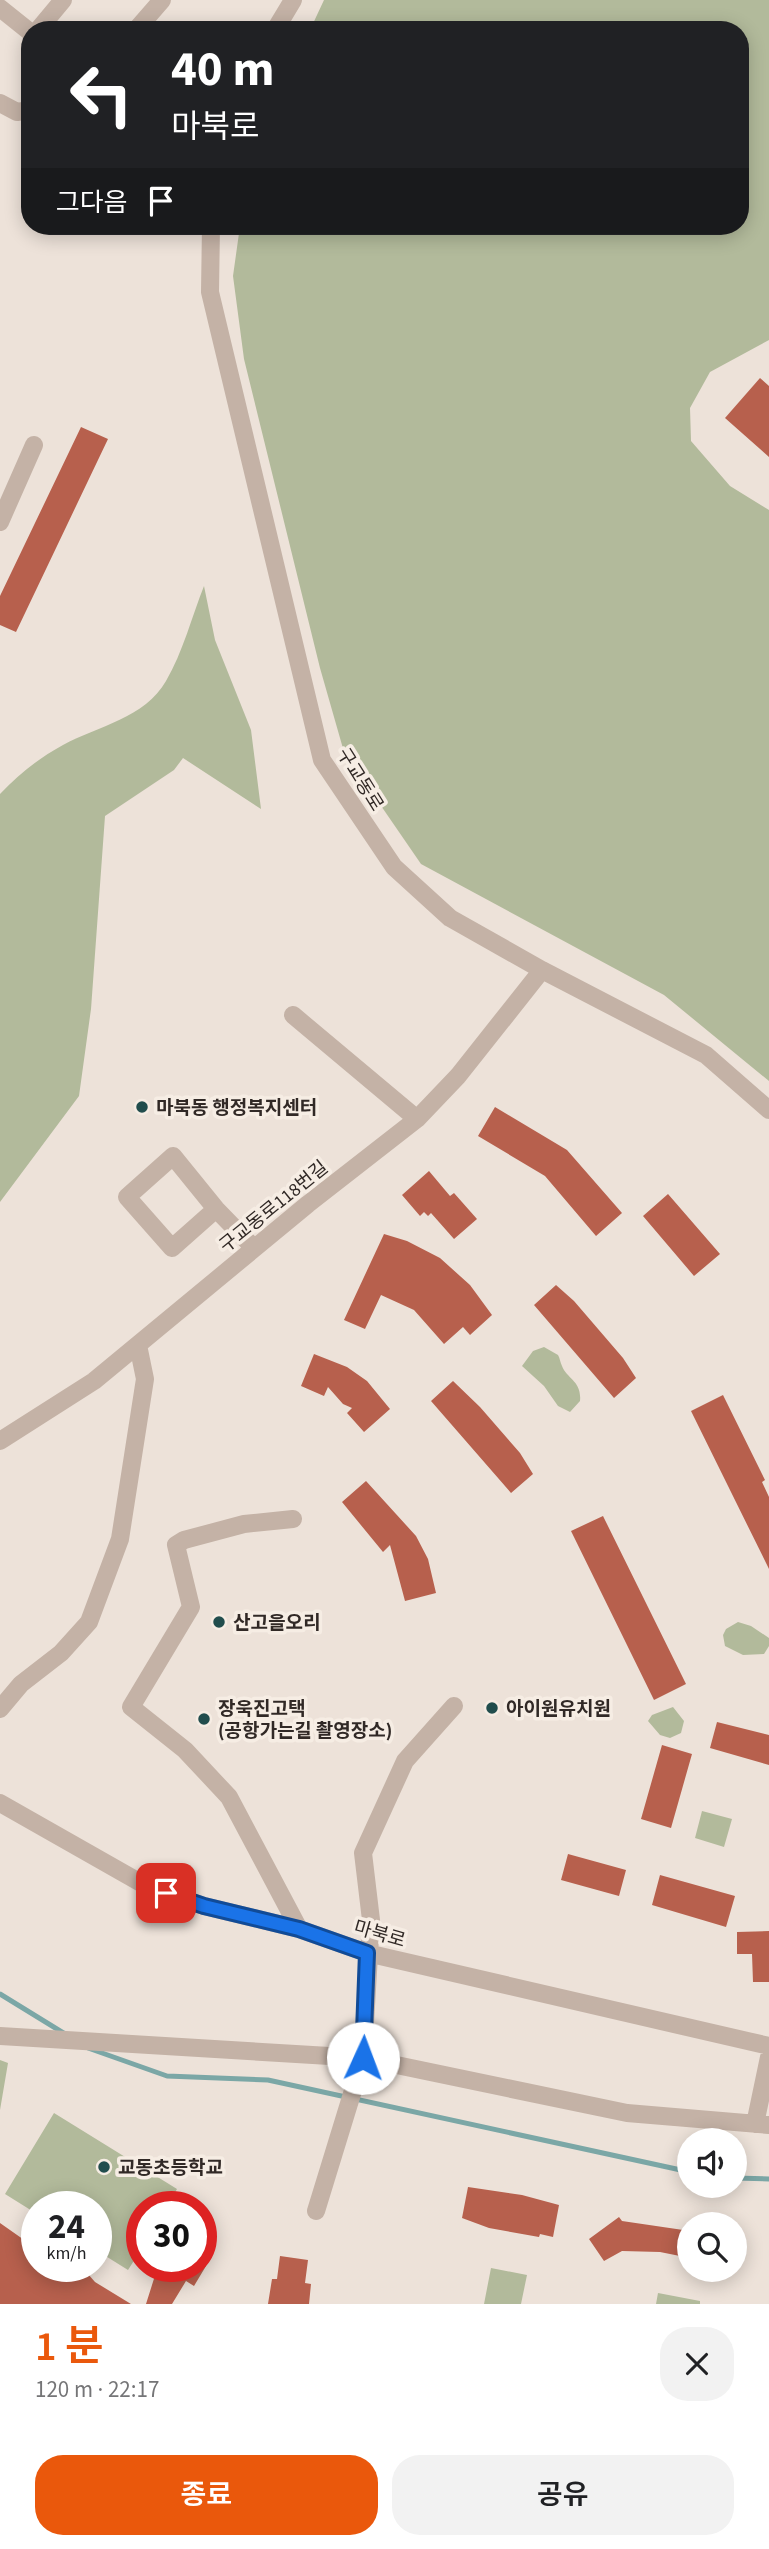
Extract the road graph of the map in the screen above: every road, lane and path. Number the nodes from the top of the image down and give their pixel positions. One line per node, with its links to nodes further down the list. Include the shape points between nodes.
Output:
1 (63, 0): 5 (street)
2 (162, 0): 6 (street)
3 (293, 0): 7 (street)
4 (0, 8): 8 (street)
5 (46, 21)
6 (144, 21)
7 (280, 21)
8 (21, 25)
9 (0, 103): 10 (street)
10 (21, 111)
11 (211, 235): 14 (street, 구교동로, via 210,292 322,760 394,867 450,918)
12 (34, 445): 13 (street)
13 (0, 523)
14 (542, 970): 16 (street, 구교동로, via 706,1055); 17 (street, 구교동로118번길)
15 (293, 1015): 17 (street)
16 (769, 1110)
17 (417, 1119): 19 (street, 구교동로118번길)
18 (216, 1209): 18 (street, via 173,1156 127,1197 172,1248); 19 (street)
19 (254, 1248): 20 (street, 구교동로118번길)
20 (138, 1345): 21 (street, 구교동로118번길, via 94,1381); 24 (street, via 145,1379 120,1539 89,1622)
21 (0, 1441)
22 (293, 1519): 26 (street, via 244,1524 177,1545 191,1607 131,1707 185,1750 229,1797)
23 (454, 1706): 27 (street, via 405,1761 363,1853 371,1920)
24 (0, 1709)
25 (0, 1803): 26 (street, 마북로, via 148,1887)
26 (299, 1929): 27 (street, 마북로)
27 (367, 1953): 29 (street, 마북로); 31 (street)
28 (0, 2036): 31 (street)
29 (769, 2046)
30 (769, 2057): 32 (street)
31 (363, 2058): 32 (street, via 627,2113); 33 (street)
32 (762, 2125)
33 (316, 2211)

